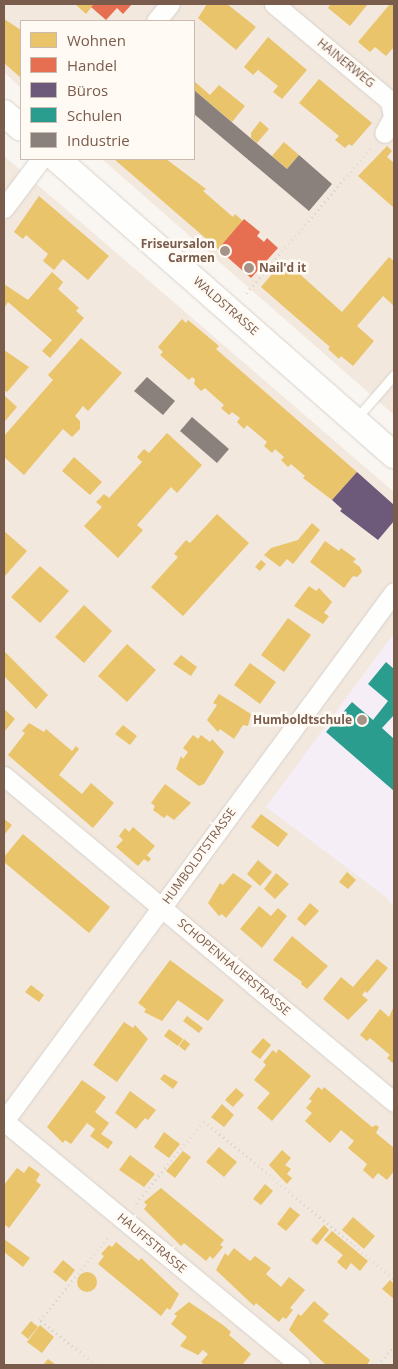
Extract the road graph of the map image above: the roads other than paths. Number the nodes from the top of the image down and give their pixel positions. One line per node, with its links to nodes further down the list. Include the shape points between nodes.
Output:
1 (170, 4): 3 (street)
2 (274, 4): 6 (street, HAINERWEG, via 390,101 393,117)
3 (157, 20)
4 (4, 112): 5 (main road)
5 (20, 127)
6 (384, 133)
7 (40, 160): 9 (street)
8 (57, 160): 11 (main road, WALDSTRASSE)
9 (4, 208)
10 (394, 375): 11 (lane)
11 (355, 420): 12 (main road, WALDSTRASSE)
12 (394, 455)
13 (394, 592): 15 (street, HUMBOLDTSTRASSE)
14 (4, 776): 15 (street, SCHOPENHAUERSTRASSE)
15 (162, 906): 16 (street, SCHOPENHAUERSTRASSE); 17 (street, HUMBOLDTSTRASSE)
16 (394, 1102)
17 (4, 1121): 18 (street, HAUFFSTRASSE)
18 (300, 1365)

